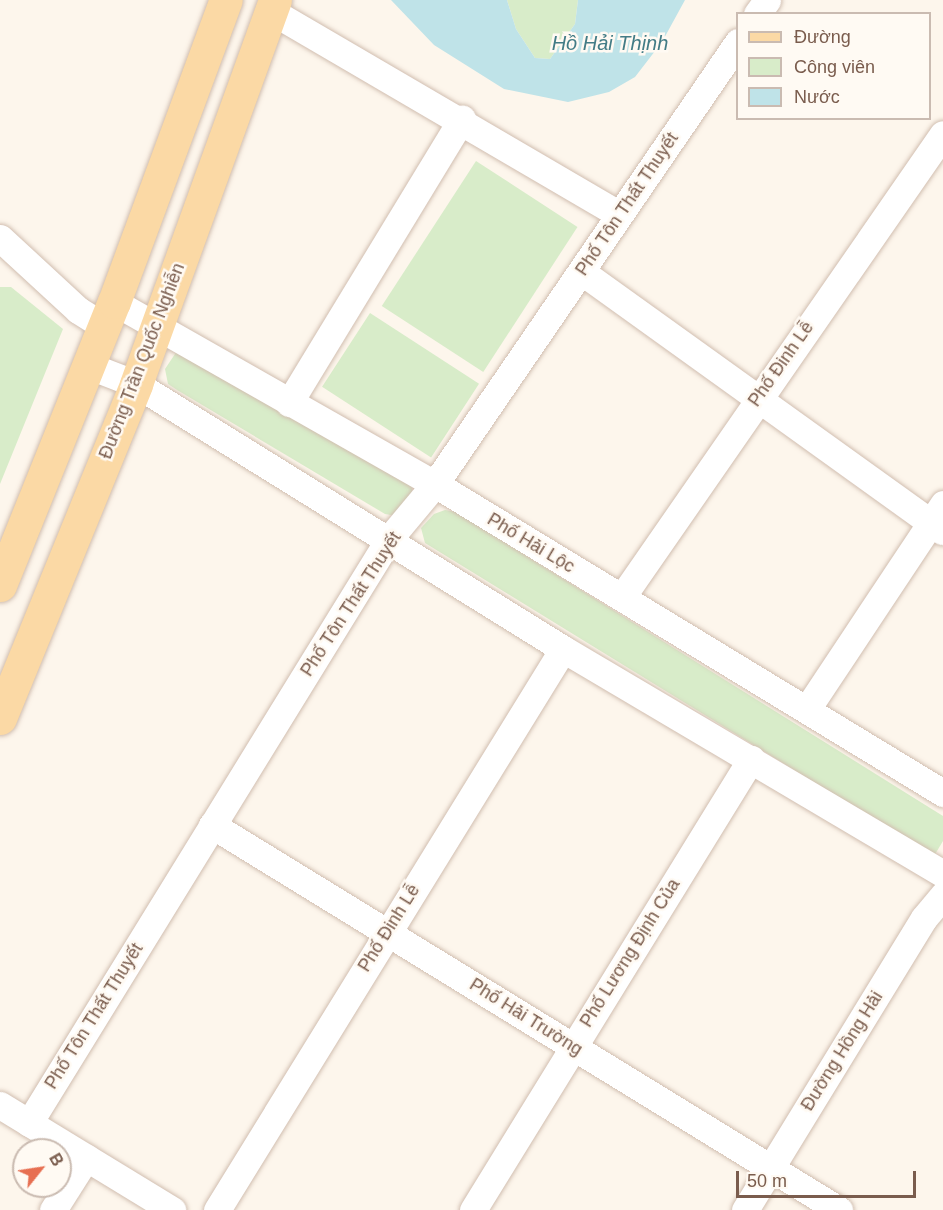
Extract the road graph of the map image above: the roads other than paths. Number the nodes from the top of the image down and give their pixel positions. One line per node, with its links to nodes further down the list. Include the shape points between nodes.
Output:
1 (226, 0): 9 (main road)
2 (273, 5): 4 (street); 10 (main road, Đường Trần Quốc Nghiễn)
3 (736, 45): 6 (street, Phố Tôn Thất Thuyết)
4 (462, 120): 6 (street); 14 (street)
5 (943, 134): 13 (street, Phố Đinh Lễ)
6 (617, 213): 8 (street, Phố Tôn Thất Thuyết)
7 (0, 238): 9 (street, Phố Hải Lộc, via 78,310)
8 (582, 272): 13 (street); 15 (street, Phố Tôn Thất Thuyết)
9 (109, 314): 10 (street, Phố Hải Lộc); 11 (main road)
10 (156, 327): 12 (main road, Đường Trần Quốc Nghiễn); 14 (street, Phố Hải Lộc)
11 (87, 365): 12 (street); 18 (main road)
12 (136, 384): 17 (street); 22 (main road, Đường Trần Quốc Nghiễn)
13 (757, 397): 16 (street); 19 (street, Phố Đinh Lễ)
14 (289, 403): 15 (street, Phố Hải Lộc)
15 (435, 484): 17 (street, Phố Tôn Thất Thuyết); 19 (street, Phố Hải Lộc)
16 (939, 519): 21 (street)
17 (389, 540): 20 (street); 25 (street, Phố Tôn Thất Thuyết)
18 (0, 585)
19 (622, 597): 21 (street, Phố Hải Lộc)
20 (563, 648): 23 (street); 28 (street, Phố Đinh Lễ)
21 (807, 709): 24 (street, Phố Hải Lộc)
22 (0, 718)
23 (751, 759): 26 (street); 29 (street, Phố Lương Định Của)
24 (943, 793)
25 (212, 825): 28 (street, Phố Hải Trường); 31 (street, Phố Tôn Thất Thuyết)
26 (943, 874)
27 (943, 895): 33 (street, Đường Hồng Hải, via 924,918)
28 (386, 932): 29 (street, Phố Hải Trường); 36 (street, Phố Đinh Lễ)
29 (573, 1046): 33 (street, Phố Hải Trường); 37 (street, Phố Lương Định Của)
30 (0, 1105): 31 (street)
31 (29, 1123): 32 (street)
32 (86, 1158): 34 (street); 35 (street)
33 (771, 1168): 38 (street, Đường Hồng Hải); 39 (street, Phố Hải Trường)
34 (53, 1210)
35 (172, 1210)
36 (217, 1210)
37 (473, 1210)
38 (745, 1210)
39 (839, 1210)

